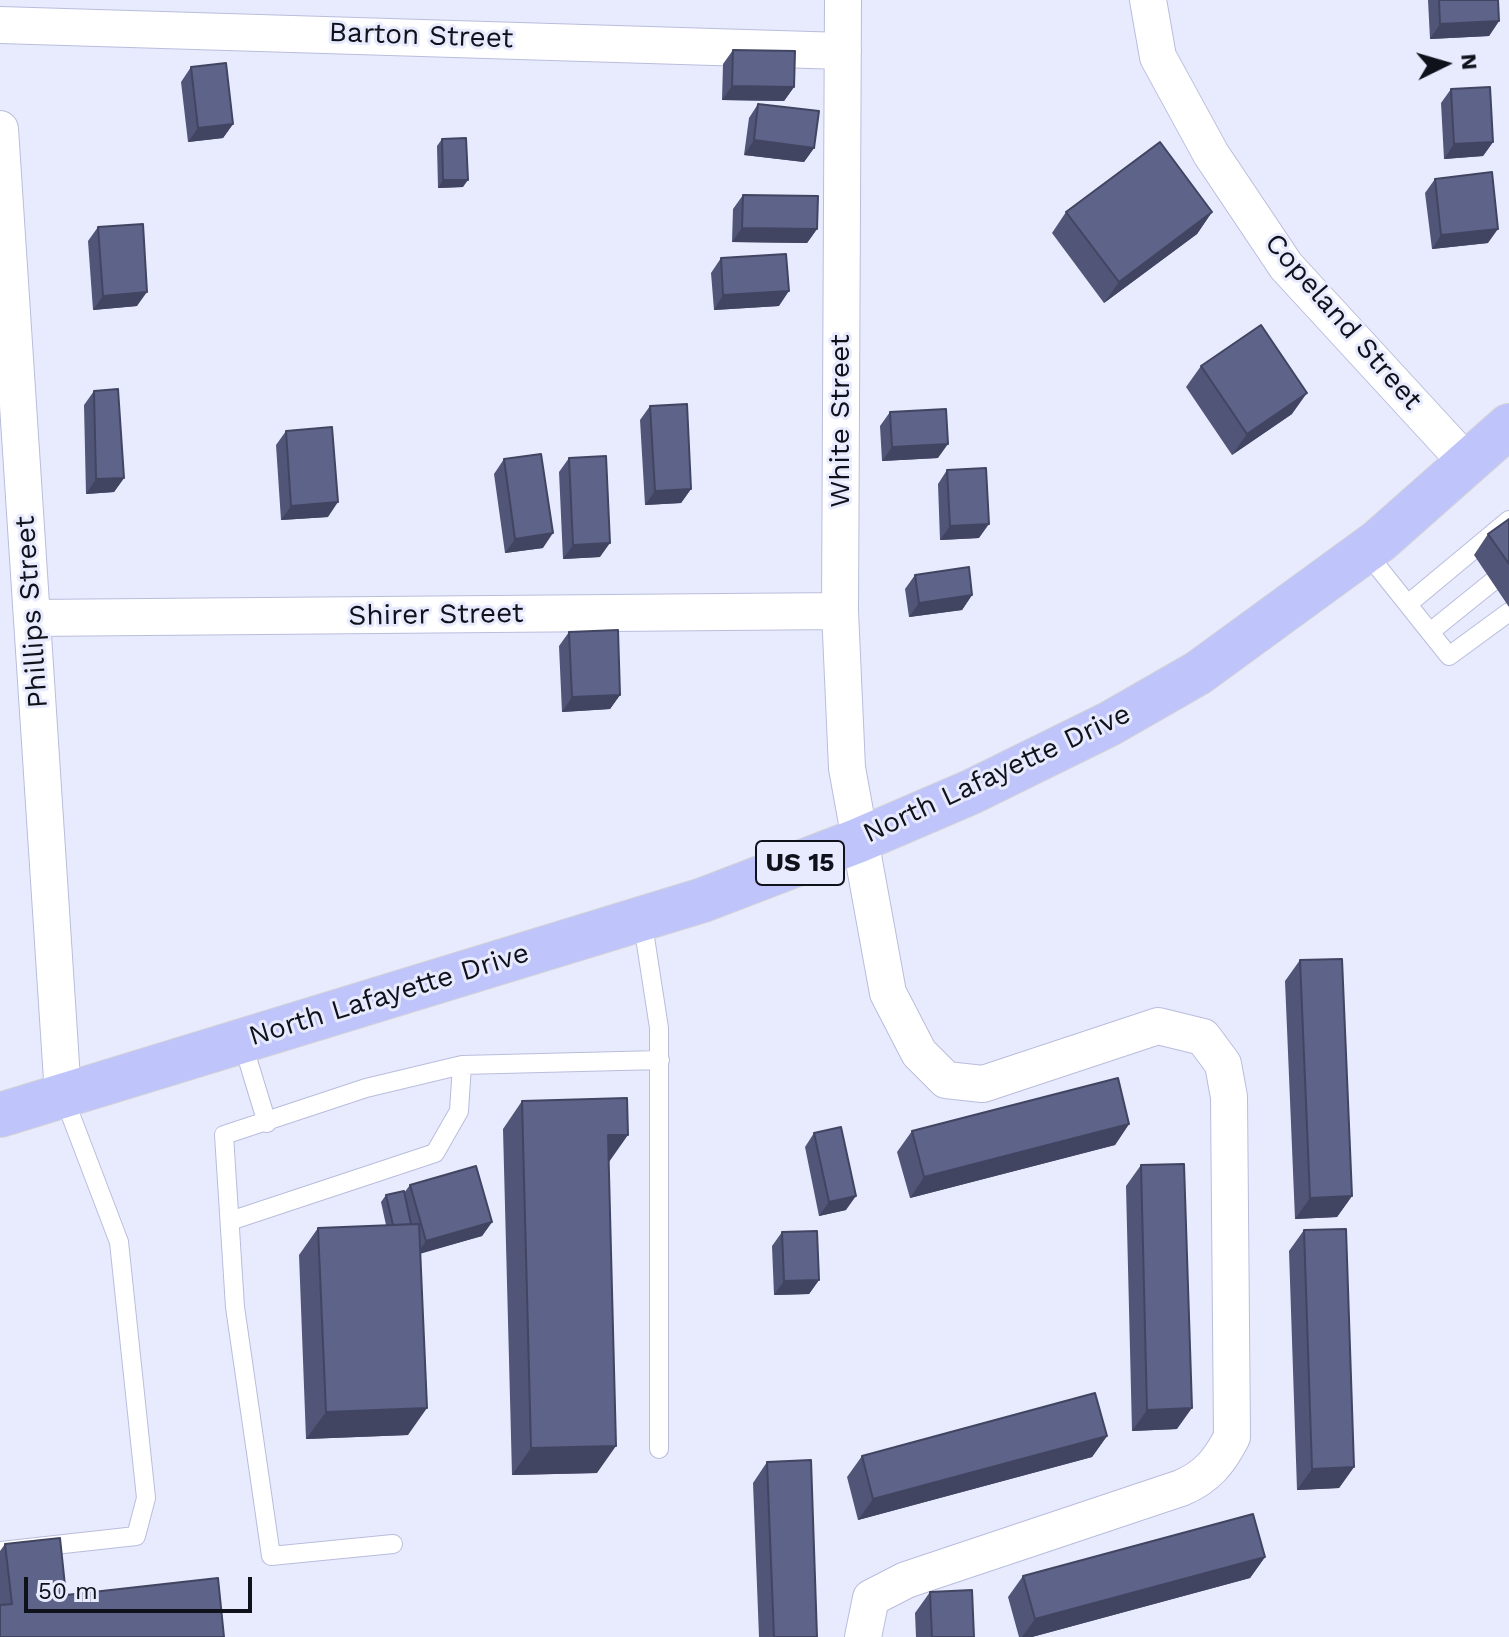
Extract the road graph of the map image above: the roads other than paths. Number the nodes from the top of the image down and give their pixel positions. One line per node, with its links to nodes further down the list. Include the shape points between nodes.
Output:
1 (843, 0): 4 (street, White Street)
2 (1148, 0): 7 (street, Copeland Street, via 1158,57 1211,154 1286,266)
3 (0, 25): 4 (street, Barton Street)
4 (843, 51): 12 (street, White Street)
5 (0, 129): 14 (street, Phillips Street)
6 (1509, 426): 7 (main road, North Lafayette Drive / US 15)
7 (1469, 465): 9 (main road, North Lafayette Drive / US 15)
8 (1509, 520): 11 (lane)
9 (1366, 552): 11 (lane); 16 (main road, North Lafayette Drive / US 15, via 1198,673 1122,717)
10 (1492, 582): 15 (lane)
11 (1408, 604): 15 (lane)
12 (840, 611): 14 (street, Shirer Street); 16 (street, White Street, via 847,768)
13 (1509, 612): 15 (lane, via 1449,656)
14 (32, 618): 21 (street, Phillips Street)
15 (1430, 632)
16 (857, 841): 17 (main road, North Lafayette Drive / US 15); 28 (street, White Street, via 888,993 919,1053 946,1080 983,1084 1158,1026 1203,1037 1223,1064 1230,1113 1232,1437 1222,1456 1202,1479 1181,1488 906,1580 871,1598)
17 (642, 918): 18 (main road, North Lafayette Drive / US 15); 19 (lane)
18 (242, 1041): 21 (main road, North Lafayette Drive / US 15); 23 (lane)
19 (660, 1060): 20 (lane); 25 (lane)
20 (462, 1065): 23 (lane, via 366,1088); 24 (lane, via 459,1111 435,1153)
21 (63, 1095): 22 (main road, North Lafayette Drive / US 15); 27 (lane, via 119,1242 146,1498 136,1536)
22 (0, 1115)
23 (267, 1123): 24 (lane, via 224,1135)
24 (230, 1221): 26 (lane, via 235,1307 271,1556)
25 (659, 1449)
26 (393, 1544)
27 (0, 1551)
28 (863, 1637)

